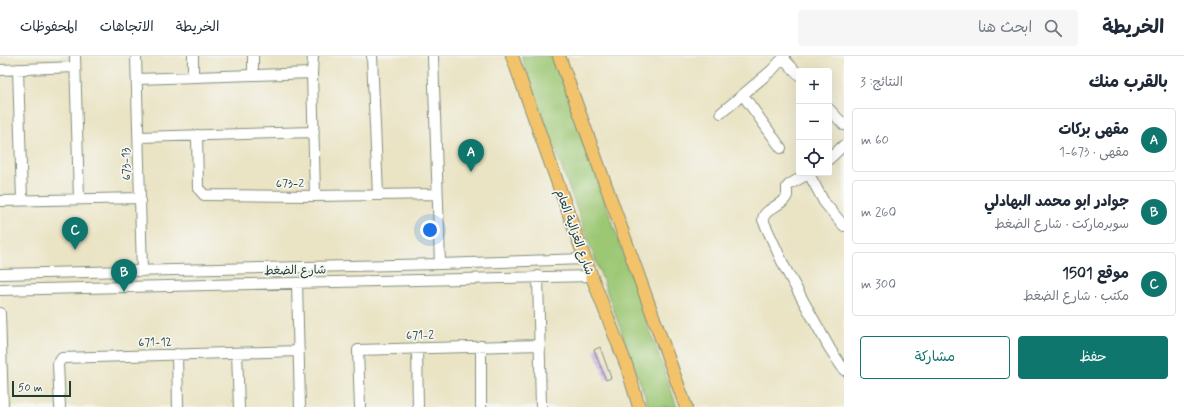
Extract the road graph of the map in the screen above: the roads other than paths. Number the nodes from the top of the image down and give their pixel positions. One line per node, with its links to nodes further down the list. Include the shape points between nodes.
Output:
1 (75, 56): 11 (street)
2 (136, 56): 18 (street, 673-13)
3 (193, 56): 17 (street)
4 (253, 56): 16 (street)
5 (313, 56): 15 (street)
6 (372, 56): 32 (street)
7 (433, 56): 31 (street)
8 (512, 56): 39 (main road, شارع الغزالية العام)
9 (559, 56): 68 (main road)
10 (784, 57): 14 (street); 19 (street)
11 (76, 67): 12 (street); 35 (street)
12 (18, 69): 13 (street); 36 (street)
13 (0, 70)
14 (796, 71)
15 (312, 73): 16 (street); 23 (street)
16 (254, 75): 17 (street)
17 (193, 77): 18 (street)
18 (137, 79): 25 (street, 673-13)
19 (743, 95): 21 (street); 27 (street)
20 (832, 112): 22 (street)
21 (721, 113)
22 (844, 125)
23 (314, 132): 24 (street); 33 (street)
24 (197, 135): 25 (street); 33 (street, 673-2, via 198,188 204,195)
25 (139, 137): 34 (street, 673-13)
26 (844, 145): 28 (street)
27 (781, 148)
28 (832, 155)
29 (804, 176): 57 (street, via 787,187 785,199 766,213 763,220 785,268)
30 (811, 176): 38 (street, via 824,202)
31 (438, 194): 32 (street, 673-2); 40 (street)
32 (378, 195): 33 (street, 673-2)
33 (315, 196)
34 (140, 198): 35 (street); 42 (street, 673-13)
35 (79, 199): 36 (street)
36 (22, 200): 37 (street)
37 (0, 201)
38 (844, 226)
39 (585, 259): 40 (street, شارع الضغط); 45 (main road, شارع الغزالية العام)
40 (440, 264): 41 (street, شارع الضغط)
41 (381, 265): 42 (street, شارع الضغط); 46 (street)
42 (142, 271): 43 (street, شارع الضغط)
43 (0, 274)
44 (538, 276): 45 (street, شارع الضغط); 46 (street, شارع الضغط); 50 (street)
45 (592, 276): 67 (main road, شارع الغزالية العام, via 627,367)
46 (381, 280): 47 (street, شارع الضغط)
47 (297, 283): 48 (street, شارع الضغط); 53 (street)
48 (0, 290)
49 (0, 313): 56 (street)
50 (540, 345): 51 (street, 671-2); 66 (street)
51 (481, 346): 52 (street, 671-2); 65 (street)
52 (417, 348): 63 (street, 671-2, via 358,350); 64 (street)
53 (299, 351): 54 (street, 671-12); 62 (street)
54 (237, 353): 55 (street, 671-12); 61 (street)
55 (176, 354): 59 (street, 671-12, via 62,358 58,364); 60 (street)
56 (1, 357): 58 (street)
57 (844, 370)
58 (3, 407)
59 (60, 407)
60 (178, 407)
61 (239, 407)
62 (300, 407)
63 (360, 407)
64 (418, 407)
65 (481, 407)
66 (541, 407)
67 (639, 407)
68 (686, 407)

